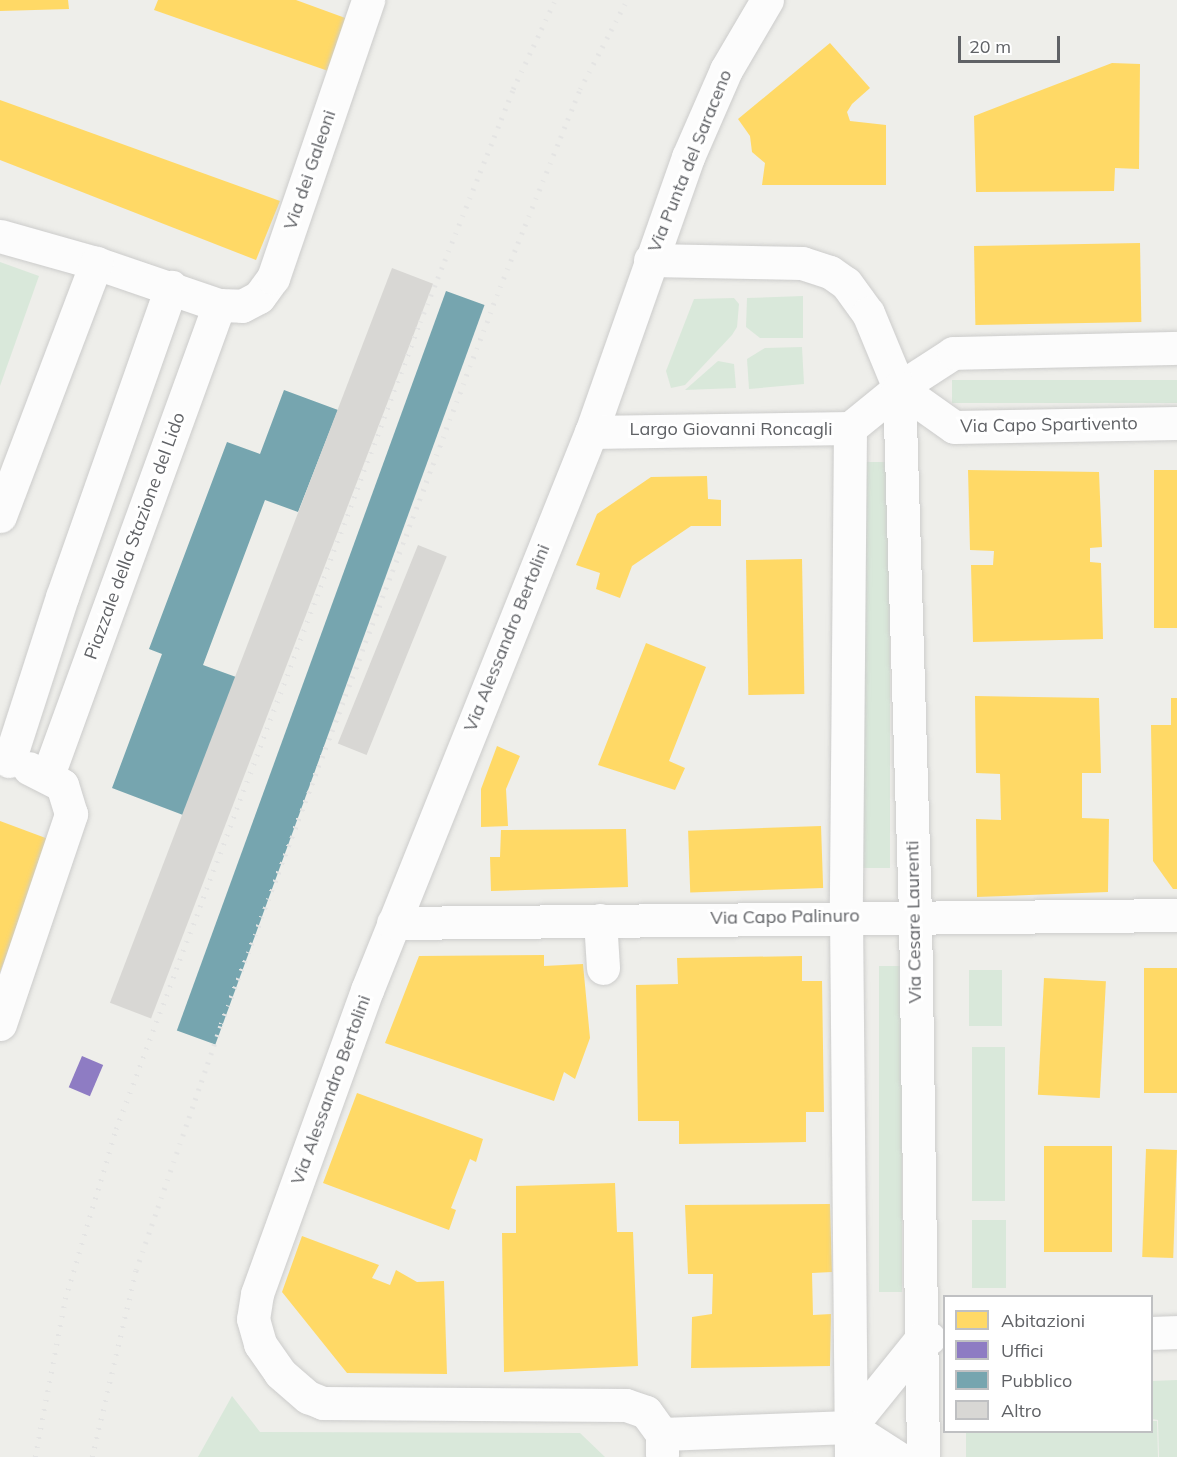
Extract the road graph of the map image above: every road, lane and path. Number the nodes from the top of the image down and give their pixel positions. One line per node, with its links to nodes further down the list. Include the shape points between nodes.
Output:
1 (368, 0): 7 (street, Via dei Galeoni, via 270,284 252,302 234,307)
2 (767, 0): 4 (street, Via Punta del Saraceno, via 713,97)
3 (0, 236): 5 (street)
4 (650, 260): 9 (street, via 802,263 830,272 846,283 867,313); 12 (street)
5 (96, 263): 6 (street); 13 (street)
6 (171, 287): 7 (street); 14 (street)
7 (219, 305): 15 (street, Piazzale della Stazione del Lido)
8 (1177, 348): 9 (street, via 953,353)
9 (899, 388): 10 (street, Via Capo Spartivento, via 954,428); 11 (street, Largo Giovanni Roncagli); 17 (street, Via Cesare Laurenti)
10 (1177, 423)
11 (850, 428): 12 (street, Largo Giovanni Roncagli); 16 (street)
12 (591, 432): 20 (street, Via Alessandro Bertolini)
13 (0, 516)
14 (5, 759): 15 (street)
15 (48, 775): 22 (street, via 67,794 70,814)
16 (846, 915): 17 (street, Via Capo Palinuro); 19 (street, Via Capo Palinuro); 26 (street)
17 (915, 915): 18 (street, Via Capo Palinuro); 25 (street, Via Cesare Laurenti)
18 (1177, 915)
19 (600, 920): 20 (street, Via Capo Palinuro); 21 (street)
20 (393, 923): 27 (street, Via Alessandro Bertolini, via 257,1294 253,1319 260,1344 280,1373 308,1397 323,1403 477,1393 626,1406 646,1412)
21 (603, 968)
22 (0, 1024)
23 (1177, 1332): 24 (street)
24 (1153, 1333)
25 (933, 1338): 26 (street); 29 (street, Via Cesare Laurenti)
26 (850, 1442): 27 (street); 28 (street)
27 (662, 1445)
28 (897, 1457)
29 (923, 1457)

